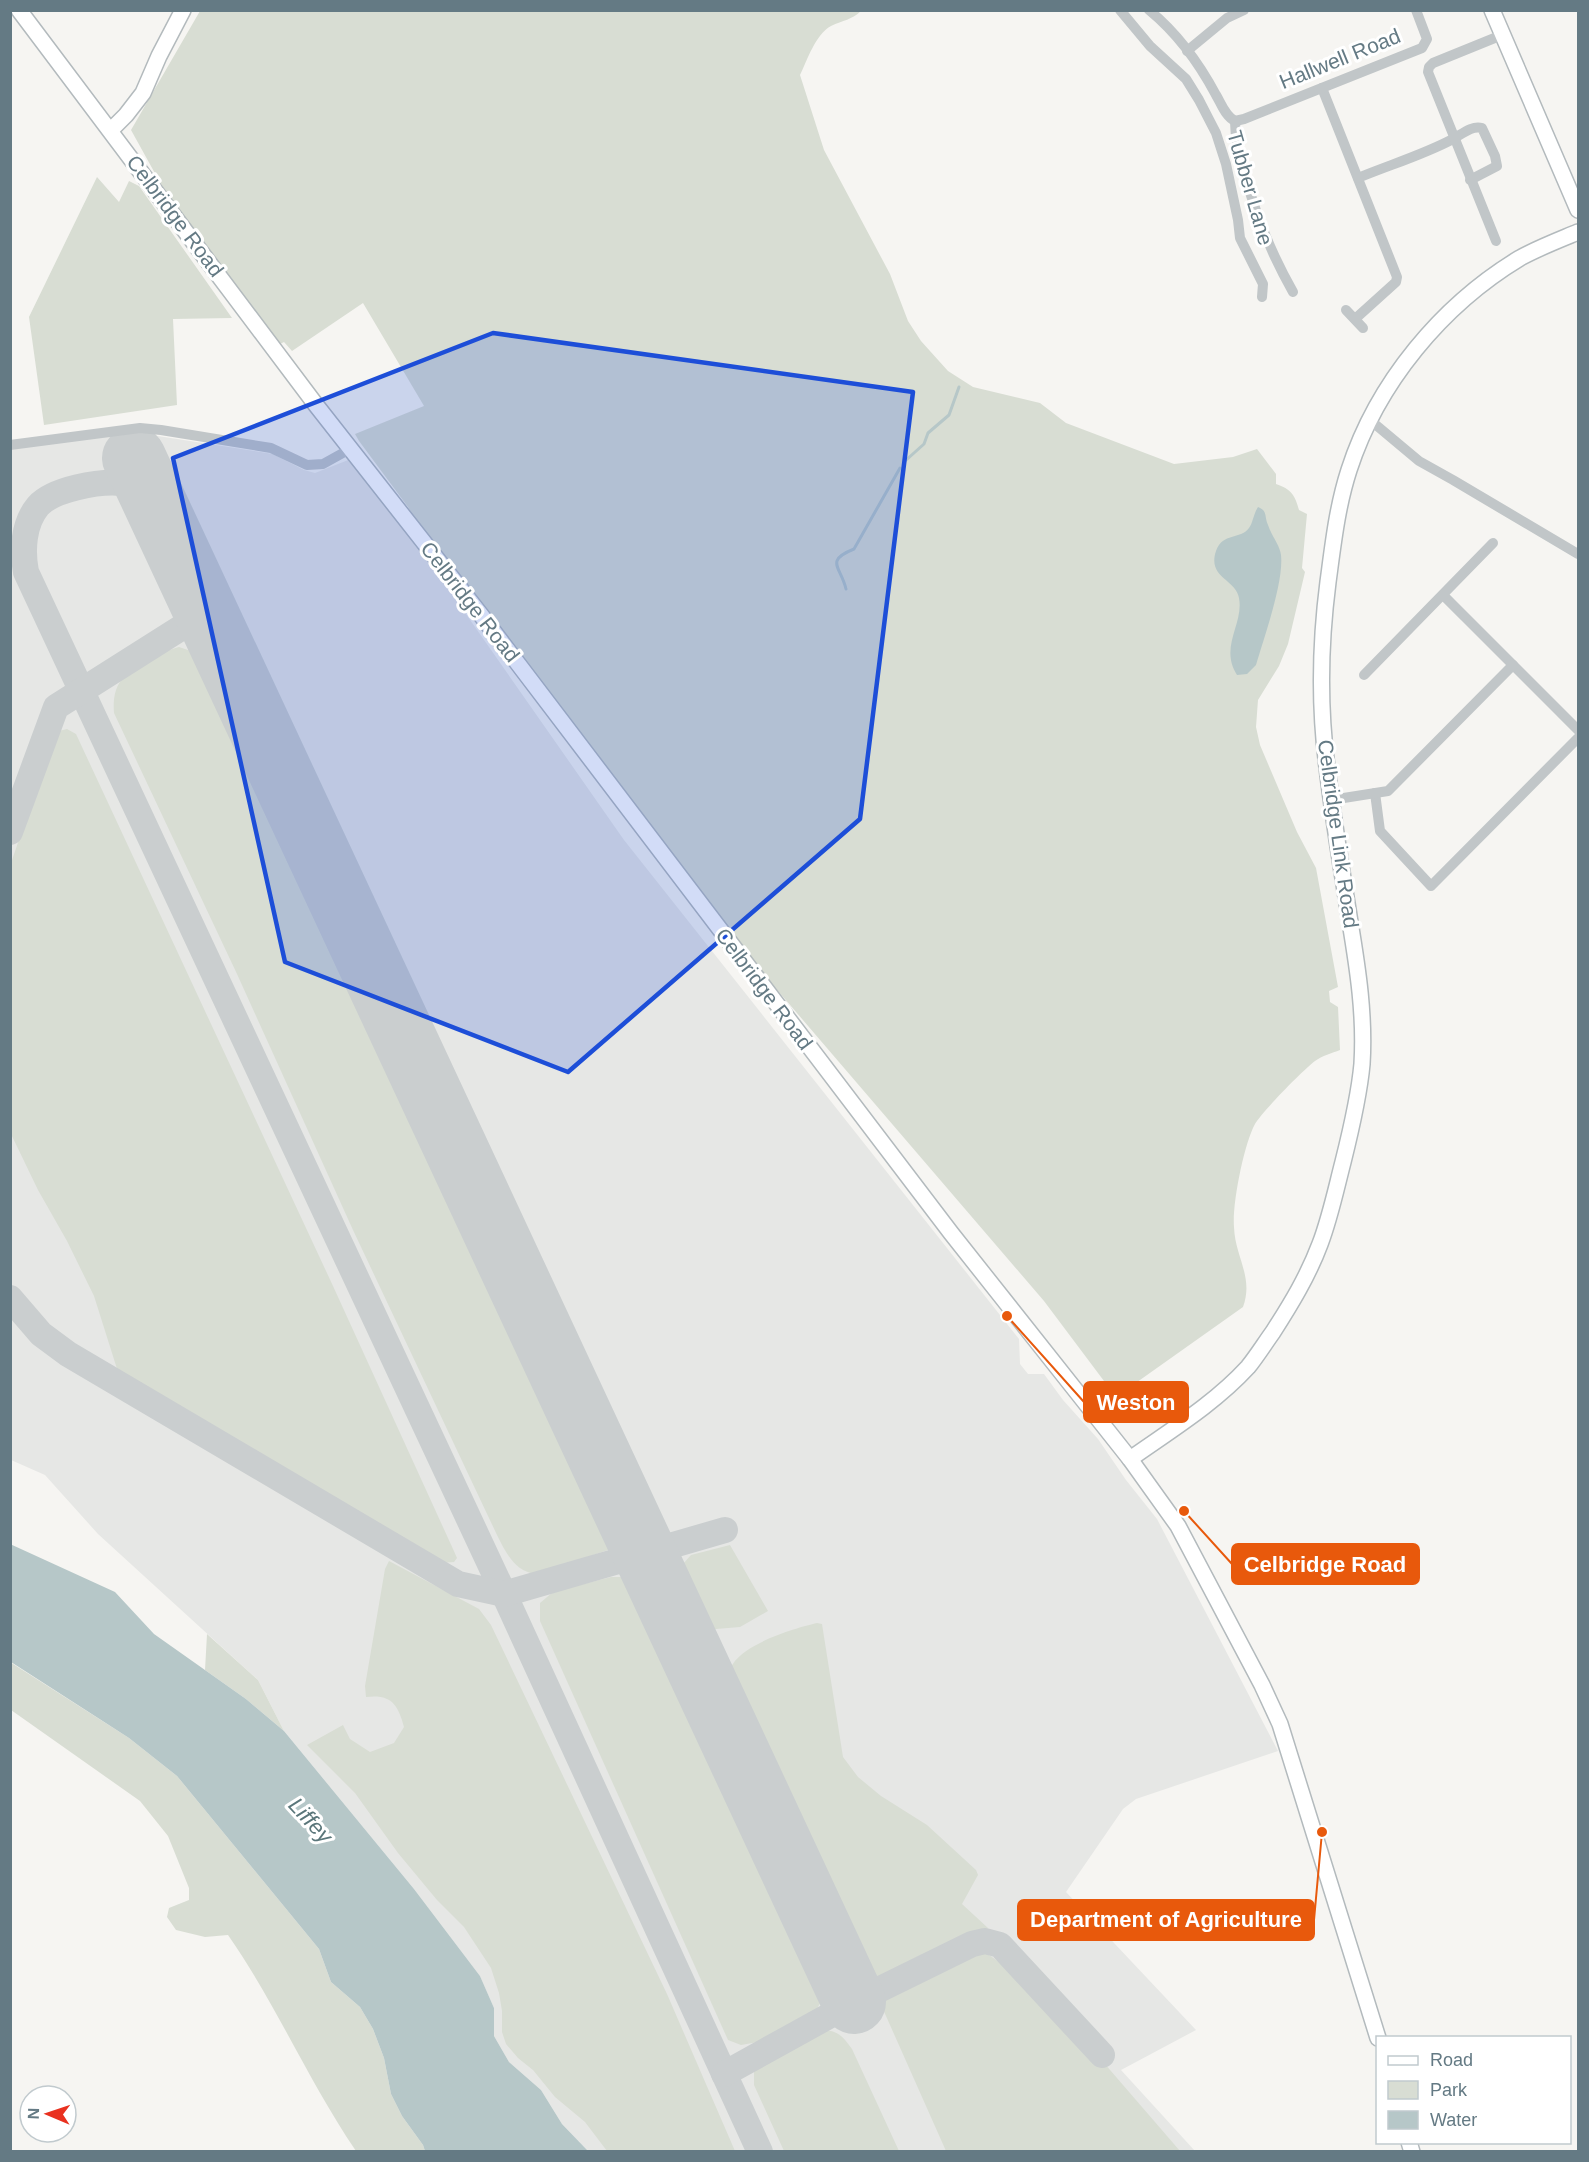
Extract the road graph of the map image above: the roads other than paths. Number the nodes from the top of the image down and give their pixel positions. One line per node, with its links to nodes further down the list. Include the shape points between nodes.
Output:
1 (19, 10): 12 (main road, Celbridge Road)
2 (183, 10): 12 (main road, via 143,93)
3 (1120, 10): 20 (street, Tubber Lane, via 1185,79 1216,133 1240,238 1263,284)
4 (1149, 10): 9 (street)
5 (1244, 10): 9 (street, via 1227,18)
6 (1416, 10): 10 (street, Hallwell Road, via 1427,39 1422,48)
7 (1492, 10): 8 (main road)
8 (1502, 35): 13 (street, via 1429,67); 16 (main road)
9 (1187, 51): 11 (street, via 1204,72 1227,115)
10 (1322, 88): 11 (street, Hallwell Road); 14 (street)
11 (1235, 121): 19 (street, via 1235,139 1251,199 1274,258)
12 (111, 130): 26 (main road, Celbridge Road)
13 (1455, 138): 14 (street); 15 (street); 15 (street, via 1480,127 1495,156 1496,168)
14 (1358, 178): 22 (street, via 1397,277)
15 (1470, 180): 18 (street)
16 (1578, 210)
17 (1578, 232): 24 (main road, Celbridge Link Road, via 1518,260 1452,310 1399,370)
18 (1496, 241)
19 (1293, 292)
20 (1262, 297)
21 (1346, 310): 22 (street)
22 (1355, 320): 23 (street)
23 (1363, 328)
24 (1370, 420): 28 (street, via 1431,470); 35 (main road, Celbridge Link Road, via 1341,498 1326,599 1322,697)
25 (10, 445): 26 (street, via 140,428 272,448 307,465 323,464)
26 (350, 448): 36 (main road, Celbridge Road, via 1000,1297)
27 (1493, 543): 29 (street)
28 (1578, 554)
29 (1443, 595): 30 (street); 31 (street)
30 (1513, 665): 32 (street); 34 (street, via 1397,783 1388,791)
31 (1364, 675)
32 (1578, 730)
33 (1578, 738): 34 (street, via 1431,886 1380,831)
34 (1375, 794): 35 (street)
35 (1331, 800): 36 (main road, Celbridge Link Road, via 1358,970 1363,1043 1353,1120 1320,1244 1289,1308 1250,1364 1202,1409)
36 (1130, 1459): 37 (main road, Celbridge Road, via 1178,1526 1280,1724)
37 (1376, 2036)

